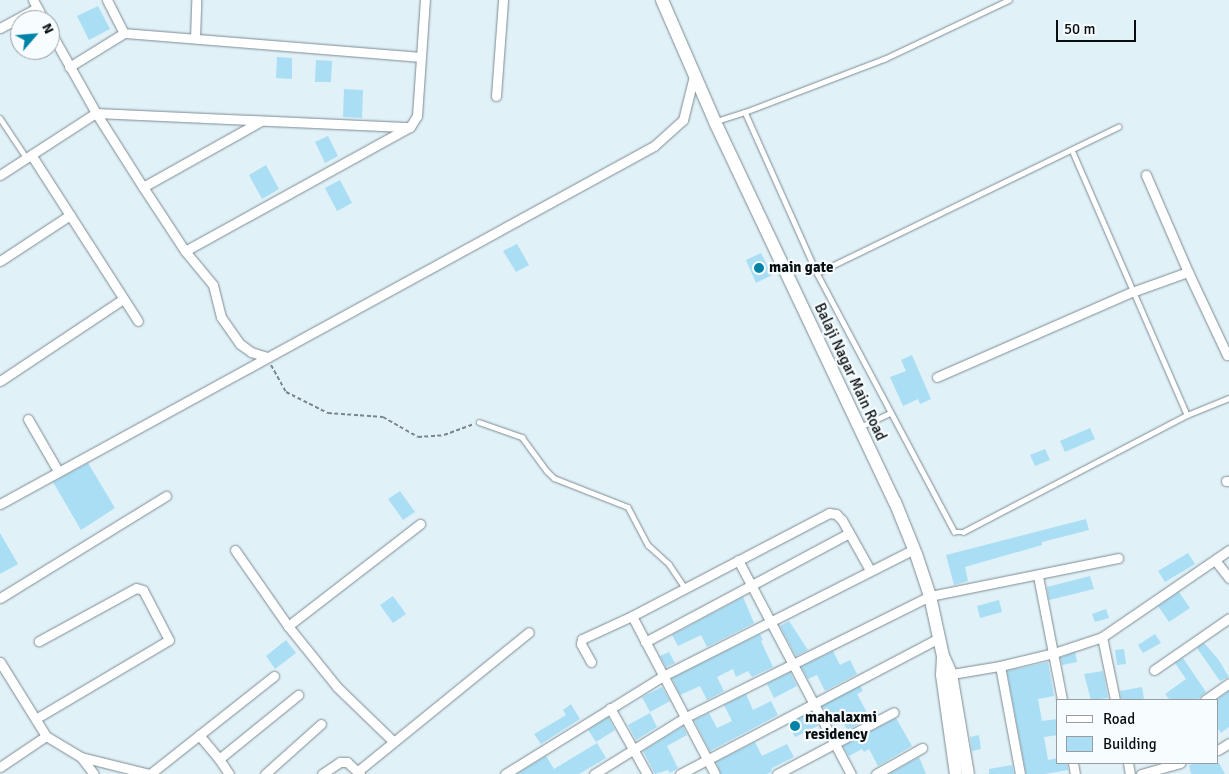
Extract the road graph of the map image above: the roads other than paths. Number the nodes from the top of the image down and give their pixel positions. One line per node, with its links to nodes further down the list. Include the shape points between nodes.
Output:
1 (107, 0): 9 (street)
2 (196, 0): 10 (street)
3 (425, 0): 12 (street)
4 (503, 0): 15 (street)
5 (662, 0): 14 (street, Balaji Nagar Main Road)
6 (1009, 0): 16 (lane, via 884,59)
7 (35, 4): 8 (street)
8 (0, 28)
9 (124, 33): 10 (street); 13 (street)
10 (195, 38): 12 (street)
11 (60, 50): 13 (street)
12 (420, 57): 21 (street, via 416,116)
13 (69, 67): 17 (street)
14 (694, 76): 20 (street, Balaji Nagar Main Road); 37 (street, via 683,120 654,146)
15 (496, 96)
16 (745, 112): 20 (lane); 32 (lane)
17 (96, 113): 19 (street); 24 (street); 27 (street)
18 (0, 118): 24 (lane)
19 (261, 121): 21 (street); 27 (street)
20 (715, 122): 45 (street, Balaji Nagar Main Road)
21 (410, 127): 29 (street)
22 (1118, 128): 23 (lane)
23 (1072, 150): 32 (lane); 33 (lane)
24 (30, 157): 25 (street); 28 (street)
25 (0, 175)
26 (1146, 175): 31 (street)
27 (143, 187): 29 (street)
28 (70, 215): 30 (street); 34 (street)
29 (185, 251): 37 (street, via 213,286 222,317 240,344)
30 (0, 261)
31 (1188, 272): 33 (street); 36 (street)
32 (817, 273): 41 (lane)
33 (1132, 292): 38 (street); 42 (lane)
34 (123, 299): 35 (street); 39 (street)
35 (138, 321)
36 (1227, 355)
37 (267, 357): 46 (street)
38 (937, 376)
39 (0, 380)
40 (1229, 398): 42 (lane)
41 (890, 413): 42 (lane, via 955,532 963,532); 45 (lane)
42 (1187, 415)
43 (28, 419): 46 (street)
44 (479, 422): 61 (lane, via 522,437 554,478 628,507 648,545 670,564)
45 (858, 428): 52 (street, Balaji Nagar Main Road, via 895,502)
46 (58, 471): 48 (street)
47 (166, 496): 63 (street)
48 (0, 504)
49 (420, 524): 67 (street)
50 (850, 533): 55 (street, via 836,514 829,513); 57 (street); 60 (street)
51 (235, 550): 67 (street)
52 (914, 550): 57 (street); 62 (street, Balaji Nagar Main Road)
53 (1229, 550): 56 (street)
54 (1118, 558): 58 (street)
55 (738, 560): 60 (street); 61 (street)
56 (1215, 560): 59 (street); 69 (street)
57 (870, 570): 66 (street)
58 (1038, 576): 62 (street); 73 (street)
59 (1229, 578)
60 (752, 586): 66 (street); 72 (street)
61 (685, 588): 64 (street)
62 (930, 596): 70 (street, Balaji Nagar Main Road); 76 (street)
63 (0, 598)
64 (632, 616): 72 (street); 75 (street, via 582,639 581,644)
65 (1229, 618): 78 (street)
66 (771, 623): 76 (street); 81 (street)
67 (288, 626): 95 (street, via 337,687)
68 (529, 632): 95 (street)
69 (1102, 637): 73 (street); 85 (street)
70 (939, 638): 79 (street, Balaji Nagar Main Road); 87 (street)
71 (39, 641): 90 (street, via 136,588 143,590 168,640)
72 (645, 642): 81 (street)
73 (1054, 653): 77 (street); 84 (street)
74 (0, 662): 90 (street)
75 (591, 662)
76 (794, 665): 87 (street); 91 (street)
77 (1000, 666): 79 (street); 120 (street)
78 (1154, 670)
79 (946, 675): 118 (street); 119 (street)
80 (274, 676): 93 (street)
81 (663, 676): 88 (street); 91 (street)
82 (1229, 683): 86 (street)
83 (298, 695): 101 (street)
84 (1062, 699)
85 (1115, 699)
86 (1206, 699)
87 (814, 704): 96 (street); 100 (street)
88 (610, 708): 98 (street); 110 (street)
89 (894, 712): 96 (street)
90 (37, 718): 94 (street)
91 (684, 718): 98 (street); 100 (street)
92 (321, 724): 108 (street)
93 (199, 735): 101 (street); 106 (street)
94 (46, 736): 99 (street); 103 (street)
95 (393, 740): 104 (street)
96 (835, 744): 115 (street); 116 (street)
97 (922, 748): 117 (street)
98 (634, 749): 111 (street); 112 (street)
99 (81, 757): 105 (street); 106 (street)
100 (707, 758): 113 (street); 114 (street)
101 (219, 759): 107 (street)
102 (1176, 764): 121 (street)
103 (0, 767)
104 (359, 772): 109 (street, via 347,762 340,762)
105 (94, 774)
106 (150, 774)
107 (229, 774)
108 (265, 774)
109 (322, 774)
110 (505, 774)
111 (594, 774)
112 (647, 774)
113 (680, 774)
114 (715, 774)
115 (777, 774)
116 (851, 774)
117 (876, 774)
118 (956, 774)
119 (968, 774)
120 (1020, 774)
121 (1141, 774)

